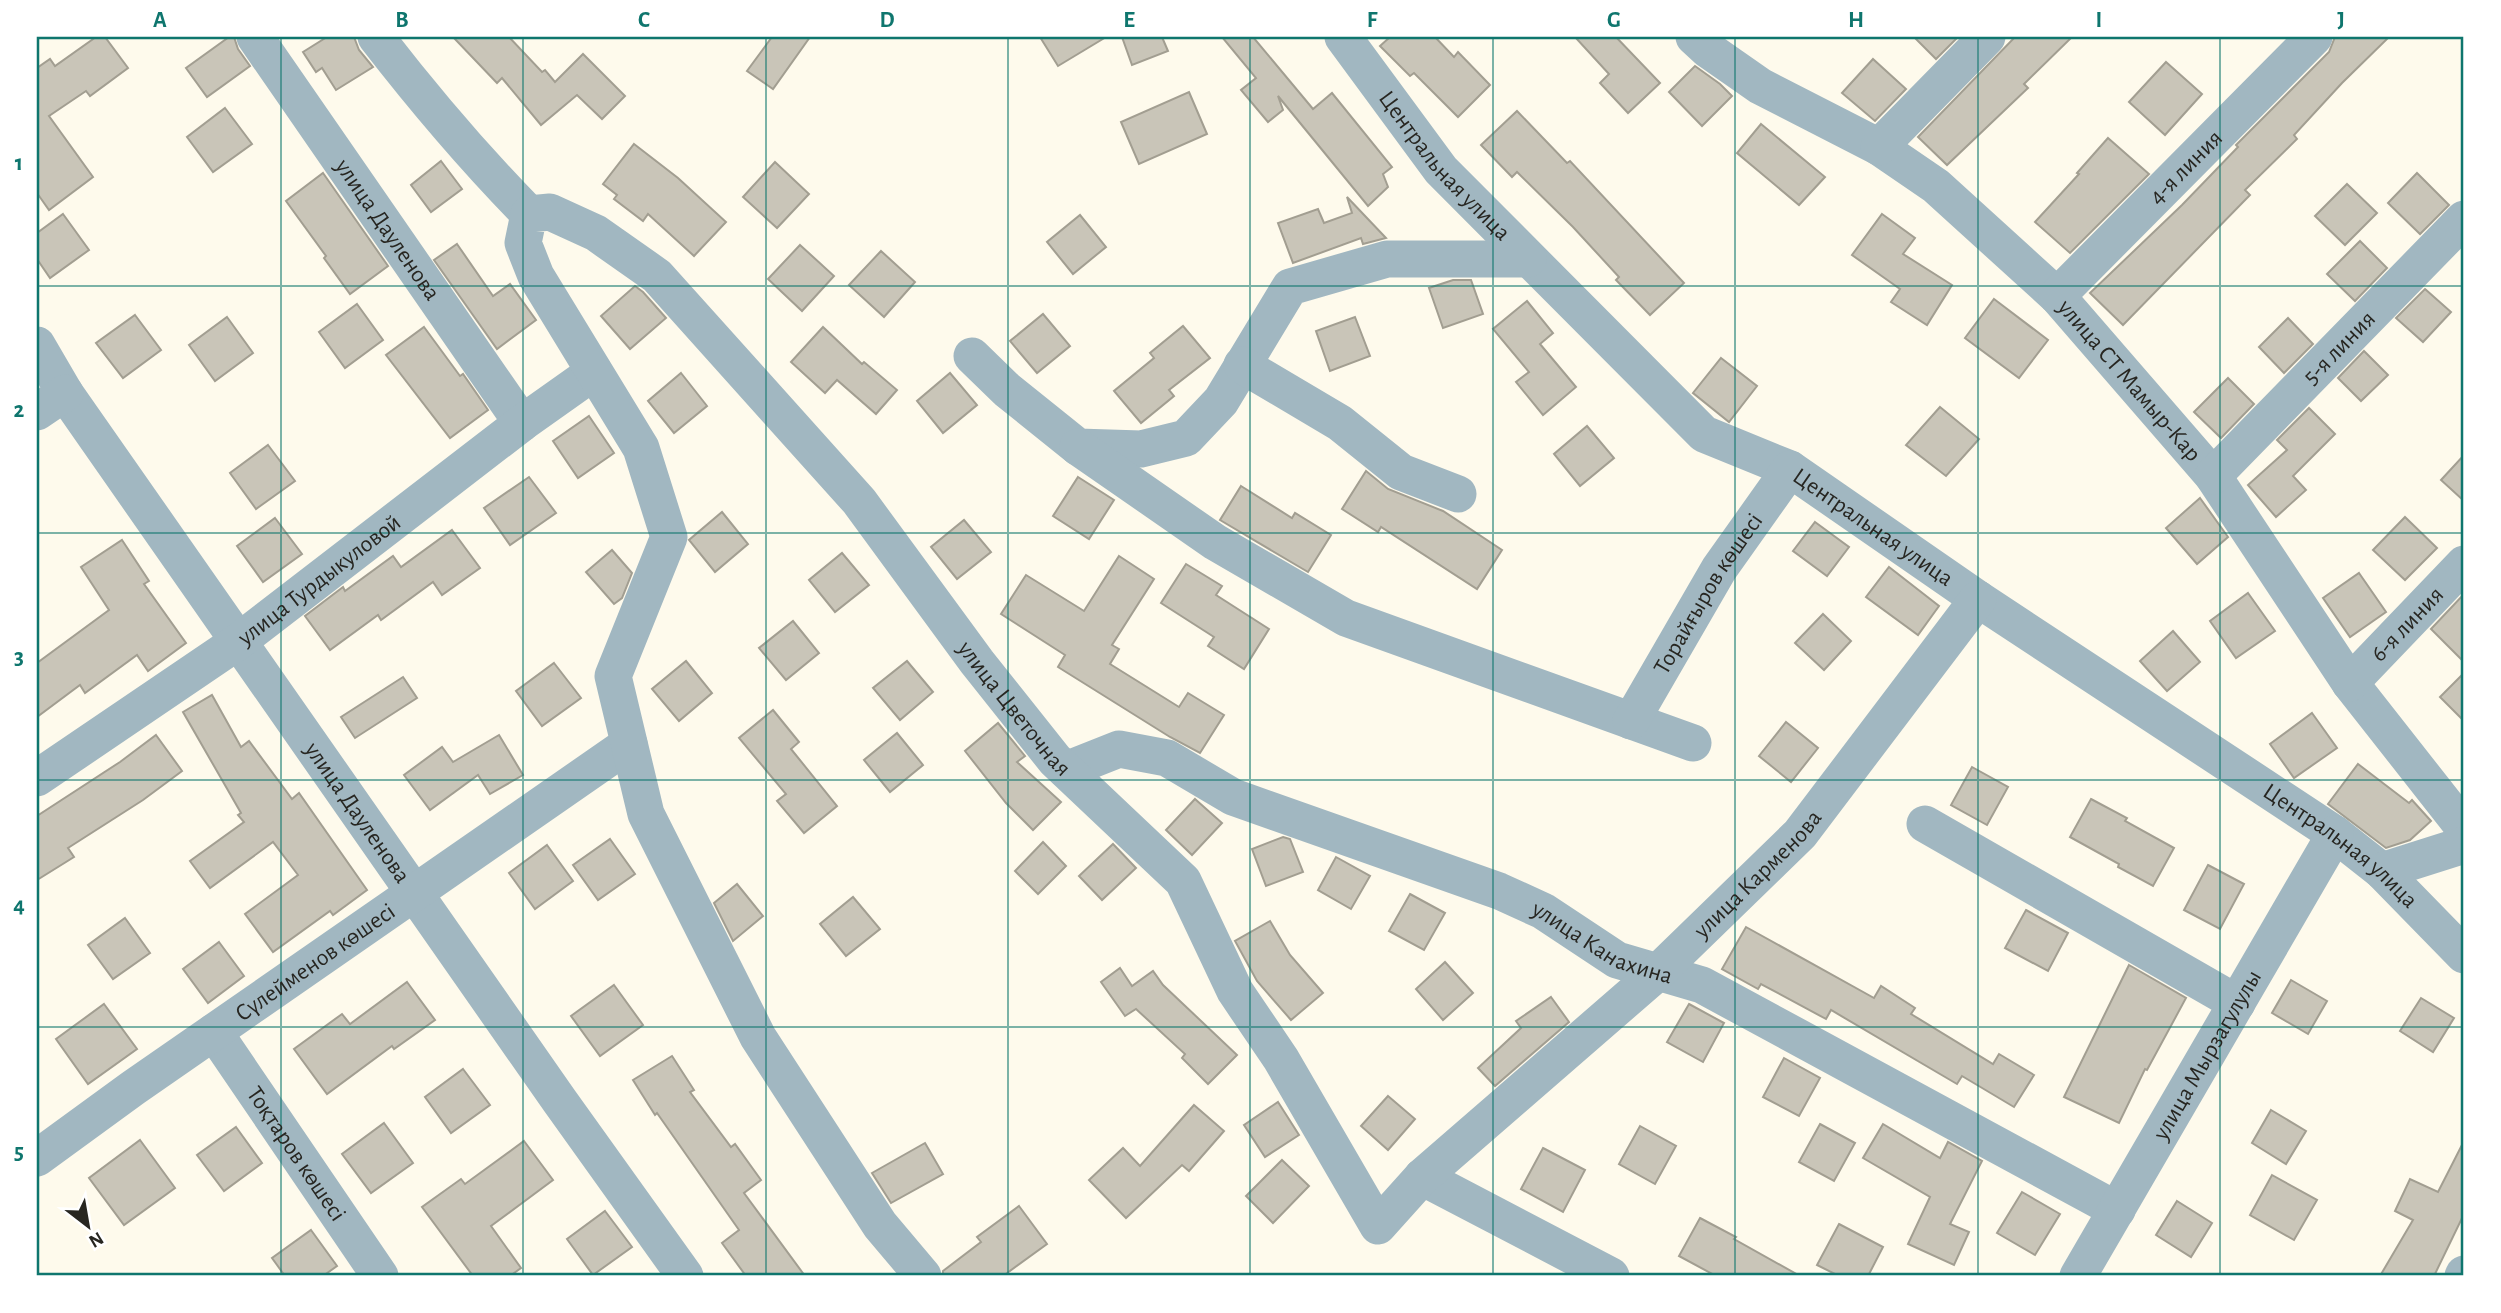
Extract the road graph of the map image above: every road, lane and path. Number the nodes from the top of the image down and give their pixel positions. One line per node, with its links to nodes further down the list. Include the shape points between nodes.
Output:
1 (255, 37): 17 (street, улица Дауленова)
2 (376, 37): 8 (street, via 481,164)
3 (1343, 37): 10 (street, Центральная улица, via 1441,170)
4 (1694, 37): 7 (street, улица СТ Мамыр-Кар, via 1760,86)
5 (1987, 37): 7 (street)
6 (2314, 37): 11 (street, 4-я линия)
7 (1879, 147): 11 (street, улица СТ Мамыр-Кар, via 1936,186)
8 (529, 214): 15 (street, via 523,243 536,276); 29 (street, улица Цветочная, via 550,212 596,233 657,276 859,501 977,662)
9 (2464, 219): 20 (street, 5-я линия)
10 (1528, 258): 14 (street, via 1387,259 1290,287); 19 (street, Центральная улица, via 1704,434)
11 (2057, 296): 20 (street, улица СТ Мамыр-Кар)
12 (37, 345): 16 (street, улица Дауленова)
13 (972, 356): 18 (street)
14 (1242, 365): 18 (street, via 1221,401 1186,438 1141,449); 21 (street, via 1340,423 1401,472)
15 (594, 372): 17 (street, улица Турдыкуловой); 28 (street, via 641,447 669,537 613,676)
16 (51, 402): 24 (street, улица Дауленова)
17 (522, 423): 24 (street, улица Турдыкуловой)
18 (1078, 447): 26 (street, via 1215,542 1346,618)
19 (1790, 469): 23 (street, Центральная улица); 26 (street, Торайғыров көшесі, via 1719,569)
20 (2213, 476): 25 (street, улица СТ Мамыр-Кар)
21 (1458, 494)
22 (2464, 564): 25 (street, 6-я линия)
23 (1978, 599): 33 (street, Центральная улица); 38 (street, улица Карменова, via 1800,834)
24 (239, 641): 30 (street, улица Турдыкуловой); 36 (street, улица Дауленова)
25 (2350, 683): 32 (street, улица СТ Мамыр-Кар)
26 (1631, 721): 27 (street)
27 (1693, 743)
28 (629, 744): 36 (street, Сүлейменов көшесі); 47 (street, via 646,814 758,1037 880,1225)
29 (1066, 770): 38 (street, улица Канахина, via 1119,749 1167,758 1233,797 1499,891 1543,911 1617,960); 44 (street, улица Цветочная, via 1183,881 1235,990 1281,1059)
30 (37, 778)
31 (1926, 824): 39 (street)
32 (2464, 828)
33 (2334, 834): 35 (street, Центральная улица); 39 (street, улица Мырзагулулы)
34 (2464, 845): 35 (street)
35 (2382, 871): 37 (street, Центральная улица)
36 (416, 892): 40 (street, Сүлейменов көшесі); 46 (street, улица Дауленова)
37 (2464, 955)
38 (1657, 973): 42 (street, улица Карменова); 43 (street, улица Канахина, via 1702,985)
39 (2236, 1003): 43 (street, улица Мырзагулулы)
40 (214, 1032): 41 (street, Сүлейменов көшесі); 45 (street, Тоқтаров көшесі)
41 (37, 1158)
42 (1422, 1177): 44 (street, улица Карменова); 48 (street)
43 (2117, 1210): 49 (street, улица Мырзагулулы)
44 (1378, 1226)
45 (380, 1276)
46 (685, 1276)
47 (923, 1276)
48 (1611, 1276)
49 (2078, 1276)

